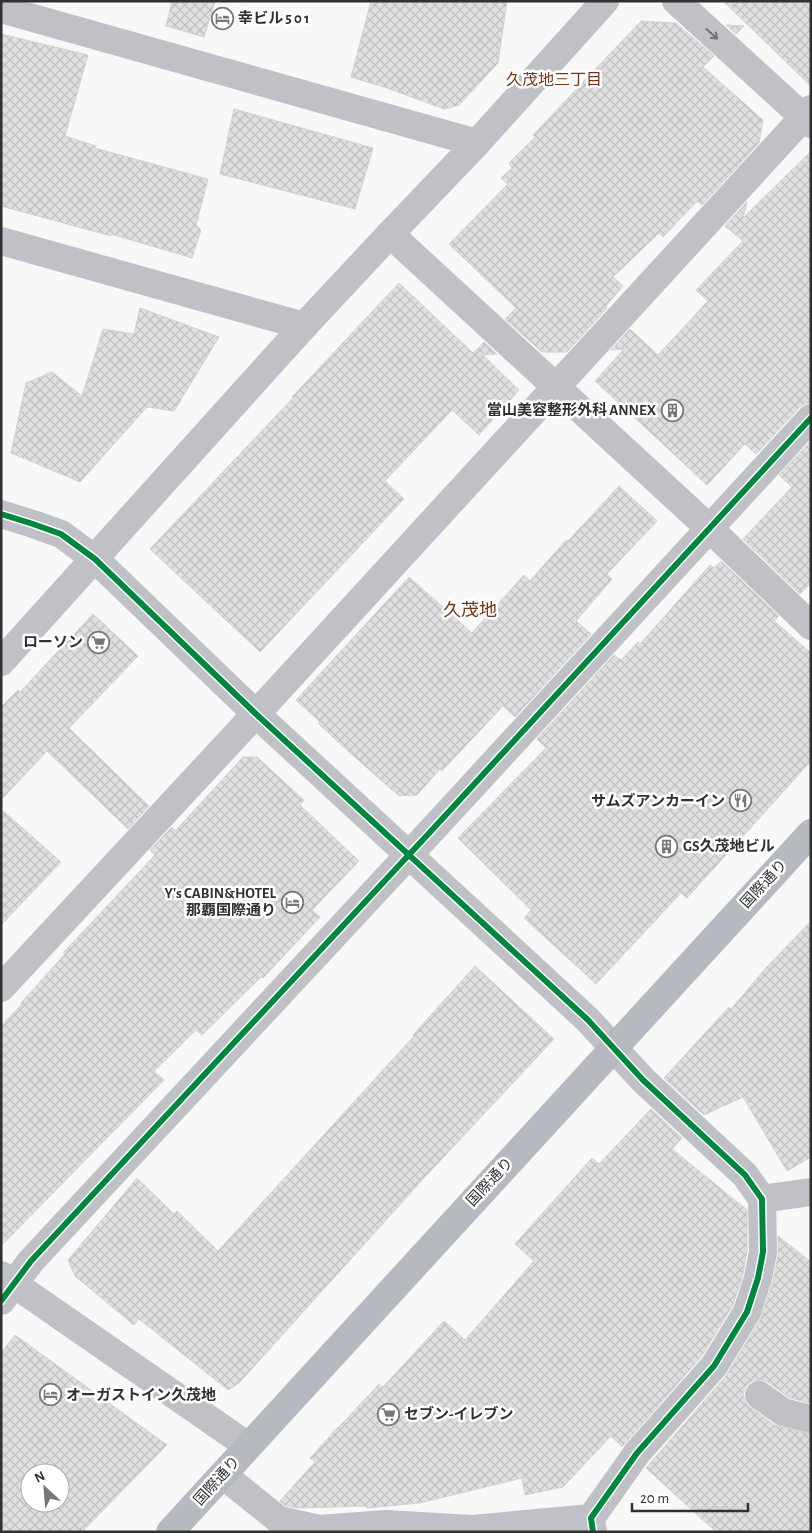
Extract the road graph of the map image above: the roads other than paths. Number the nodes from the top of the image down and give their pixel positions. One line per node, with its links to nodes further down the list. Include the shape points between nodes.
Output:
1 (605, 1): 5 (street)
2 (676, 1): 4 (street, one-way to 4)
3 (1, 9): 5 (street)
4 (808, 117): 9 (street)
5 (477, 143): 6 (street)
6 (390, 234): 8 (street); 9 (street)
7 (1, 241): 8 (street)
8 (304, 326): 13 (street)
9 (556, 388): 12 (street); 16 (street)
10 (811, 418): 12 (street)
11 (1, 514): 13 (street, via 61,534)
12 (709, 528): 14 (street); 18 (street)
13 (94, 559): 15 (street); 16 (street)
14 (811, 626)
15 (1, 662)
16 (256, 714): 18 (street); 19 (street)
17 (811, 833): 20 (main road, 国際通り)
18 (409, 854): 20 (street, via 588,1020); 23 (street)
19 (1, 988)
20 (613, 1048): 22 (street, via 745,1175); 26 (main road, 国際通り)
21 (811, 1192): 22 (street)
22 (762, 1199): 28 (street, via 763,1252 746,1312 714,1366 637,1453)
23 (6, 1287): 26 (street)
24 (758, 1395): 25 (street, via 783,1412)
25 (811, 1419)
26 (248, 1446): 27 (main road, 国際通り)
27 (222, 1475): 28 (street, via 279,1520 319,1529 386,1524 472,1528); 29 (main road, 国際通り)
28 (592, 1525)
29 (170, 1532)

